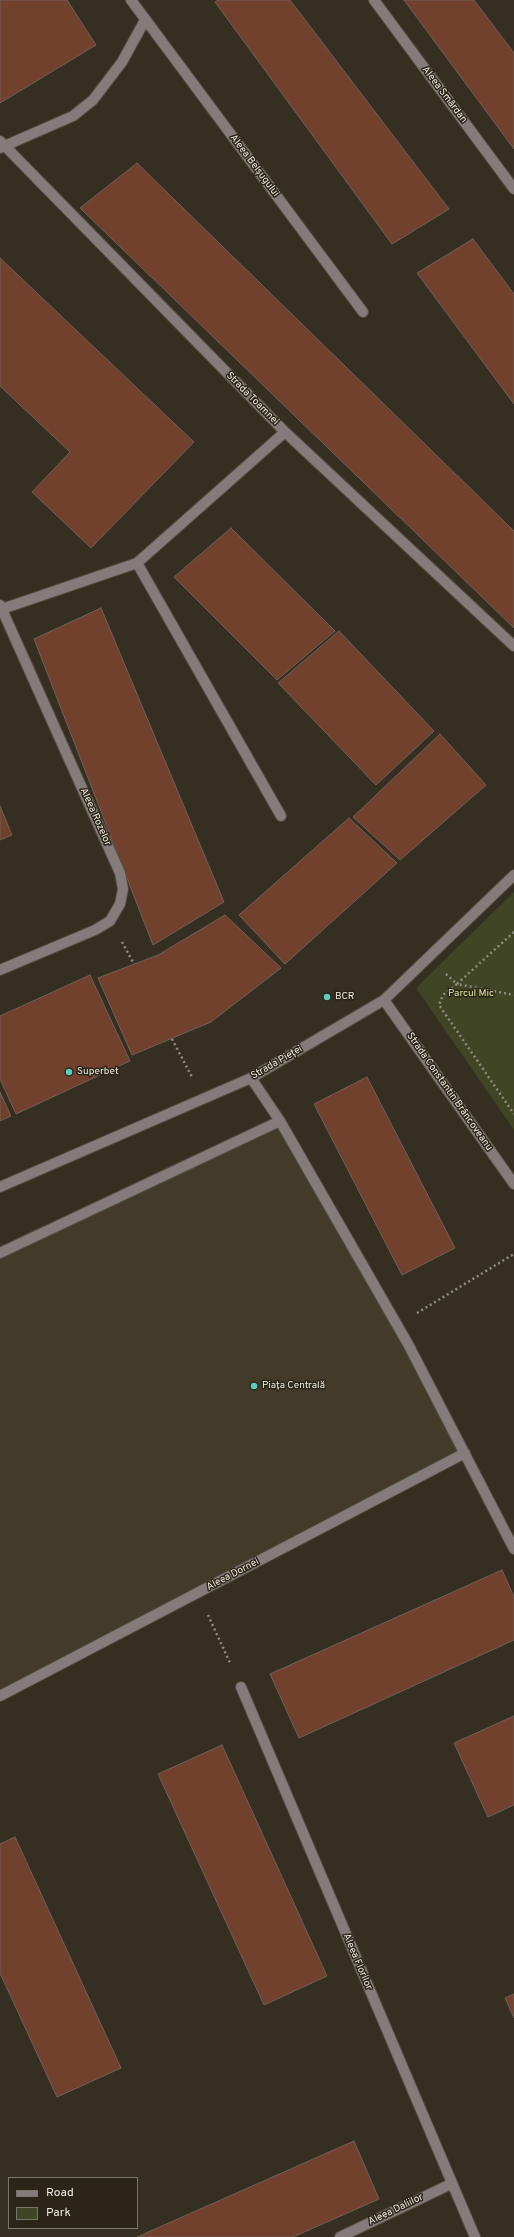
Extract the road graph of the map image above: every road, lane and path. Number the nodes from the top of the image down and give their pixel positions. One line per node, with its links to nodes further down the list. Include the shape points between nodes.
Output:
1 (132, 0): 3 (street, Aleea Belșugului)
2 (374, 0): 5 (street, Aleea Smârdan)
3 (145, 20): 4 (street, via 122,62 93,100 73,116); 6 (street, Aleea Belșugului)
4 (2, 145): 7 (street, Strada Toamnei)
5 (514, 189)
6 (363, 312)
7 (285, 432): 8 (street); 10 (street, Strada Toamnei)
8 (137, 563): 9 (street); 11 (street)
9 (1, 607): 15 (street, Aleea Rozelor, via 120,873 123,889 120,904 110,921 95,930)
10 (514, 646)
11 (281, 816)
12 (514, 875): 14 (street, Strada Pieței)
13 (514, 932): 16 (path)
14 (428, 958): 16 (path); 18 (street, Strada Pieței)
15 (0, 970)
16 (457, 984): 17 (path); 22 (path, via 443,995 439,1004)
17 (514, 995)
18 (384, 1000): 20 (street, Strada Pieței); 24 (street, Strada Constantin Brâncoveanu)
19 (172, 1039): 21 (path)
20 (251, 1078): 21 (street, Strada Pieței); 23 (street)
21 (204, 1099): 25 (street, Strada Pieței)
22 (514, 1114)
23 (280, 1121): 26 (street); 28 (street)
24 (514, 1184)
25 (0, 1187)
26 (0, 1253)
27 (514, 1254): 28 (path)
28 (397, 1325): 29 (street)
29 (465, 1453): 30 (street); 31 (street, Aleea Dornei)
30 (514, 1549)
31 (198, 1593): 32 (path); 33 (street, Aleea Dornei)
32 (241, 1686): 34 (street, Aleea Florilor)
33 (0, 1696)
34 (451, 2184): 35 (street, Aleea Daliilor); 36 (street, Aleea Florilor)
35 (340, 2237)
36 (475, 2237)

